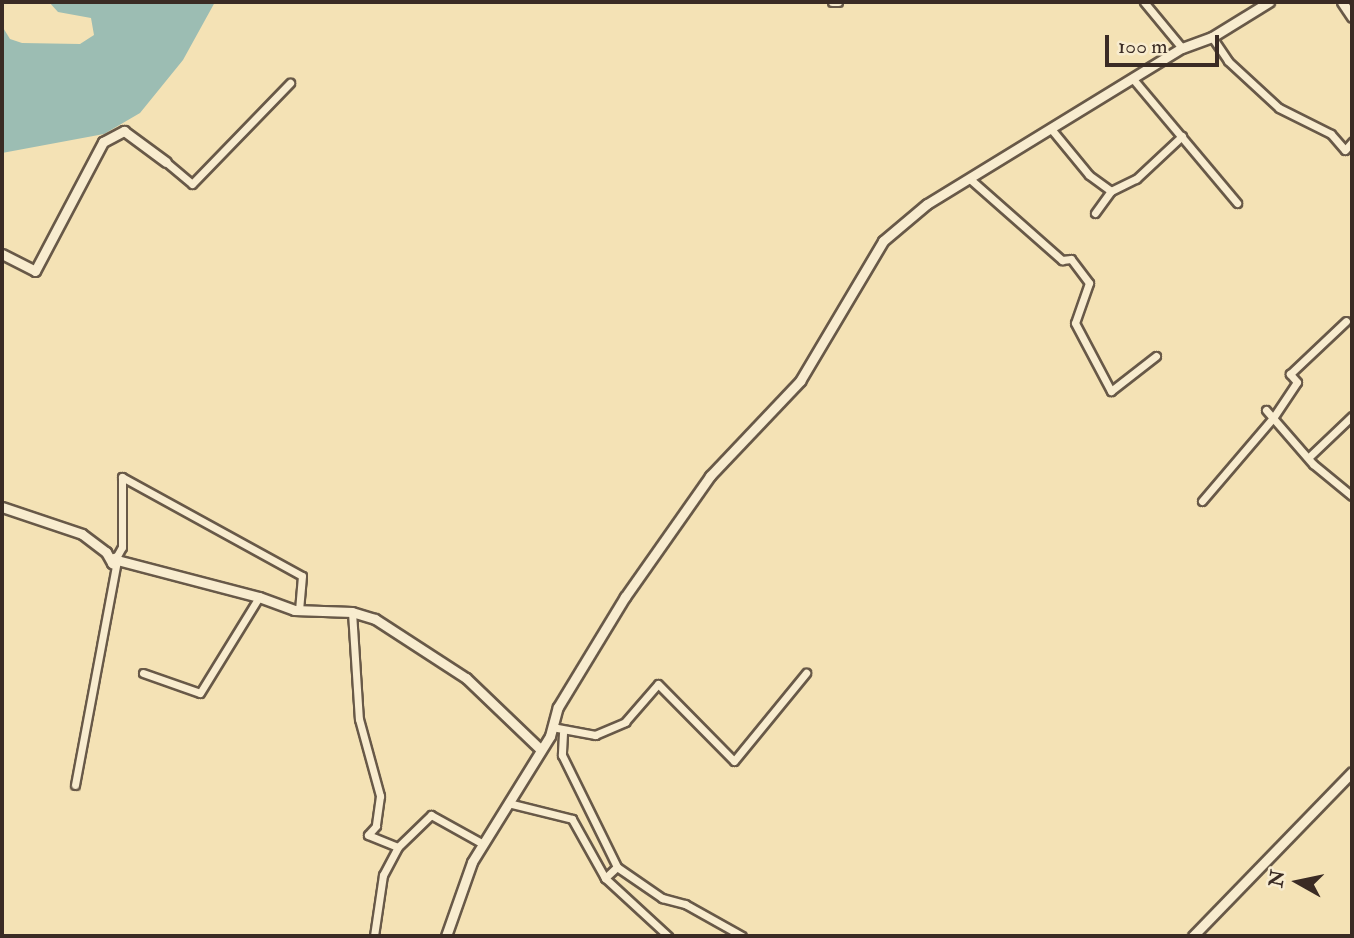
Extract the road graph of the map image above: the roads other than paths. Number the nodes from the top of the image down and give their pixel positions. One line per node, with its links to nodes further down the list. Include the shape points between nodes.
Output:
1 (1144, 2): 6 (street)
2 (1269, 2): 5 (street)
3 (1342, 2): 4 (street)
4 (1352, 17)
5 (1212, 37): 6 (street); 11 (street, via 1228,61 1279,108 1331,134 1345,150)
6 (1182, 48): 7 (street)
7 (1133, 79): 9 (street); 10 (street)
8 (290, 83): 12 (street, via 192,184)
9 (1052, 130): 13 (street); 14 (street, via 1089,175)
10 (1182, 136): 14 (street, via 1136,179); 15 (street)
11 (1352, 142)
12 (166, 162): 17 (street, via 124,131 103,142 35,271)
13 (970, 179): 19 (street, via 1062,260 1071,259 1089,283 1075,323 1111,391); 33 (street, via 927,204 883,241 800,381 710,477 625,597 558,707)
14 (1111, 191): 16 (street)
15 (1237, 203)
16 (1095, 214)
17 (2, 254)
18 (1346, 321): 22 (street, via 1290,374 1297,382)
19 (1156, 356)
20 (1266, 410): 22 (street)
21 (1352, 416): 23 (street)
22 (1273, 418): 23 (street); 25 (street)
23 (1309, 457): 24 (street)
24 (1352, 496)
25 (1202, 501)
26 (2, 507): 27 (street, via 82,534)
27 (113, 559): 28 (street); 29 (street, via 121,547 122,477 302,576); 37 (street)
28 (258, 597): 29 (street); 31 (street, via 200,693)
29 (299, 611): 30 (street)
30 (352, 612): 35 (street, via 375,619 466,678); 40 (street, via 359,719 380,796 376,826 368,835)
31 (143, 673)
32 (806, 673): 34 (street, via 734,761 658,684 625,722 595,735)
33 (551, 732): 34 (street); 35 (street)
34 (563, 733): 41 (street, via 562,755)
35 (540, 749): 38 (street)
36 (1352, 772): 47 (street)
37 (75, 785)
38 (508, 803): 39 (street); 42 (street, via 572,818)
39 (483, 844): 40 (street, via 431,815); 44 (street, via 471,862)
40 (398, 847): 43 (street, via 383,876)
41 (617, 867): 42 (street); 46 (street, via 662,898 685,904)
42 (605, 877): 45 (street)
43 (373, 936)
44 (446, 936)
45 (668, 936)
46 (741, 936)
47 (1193, 936)

